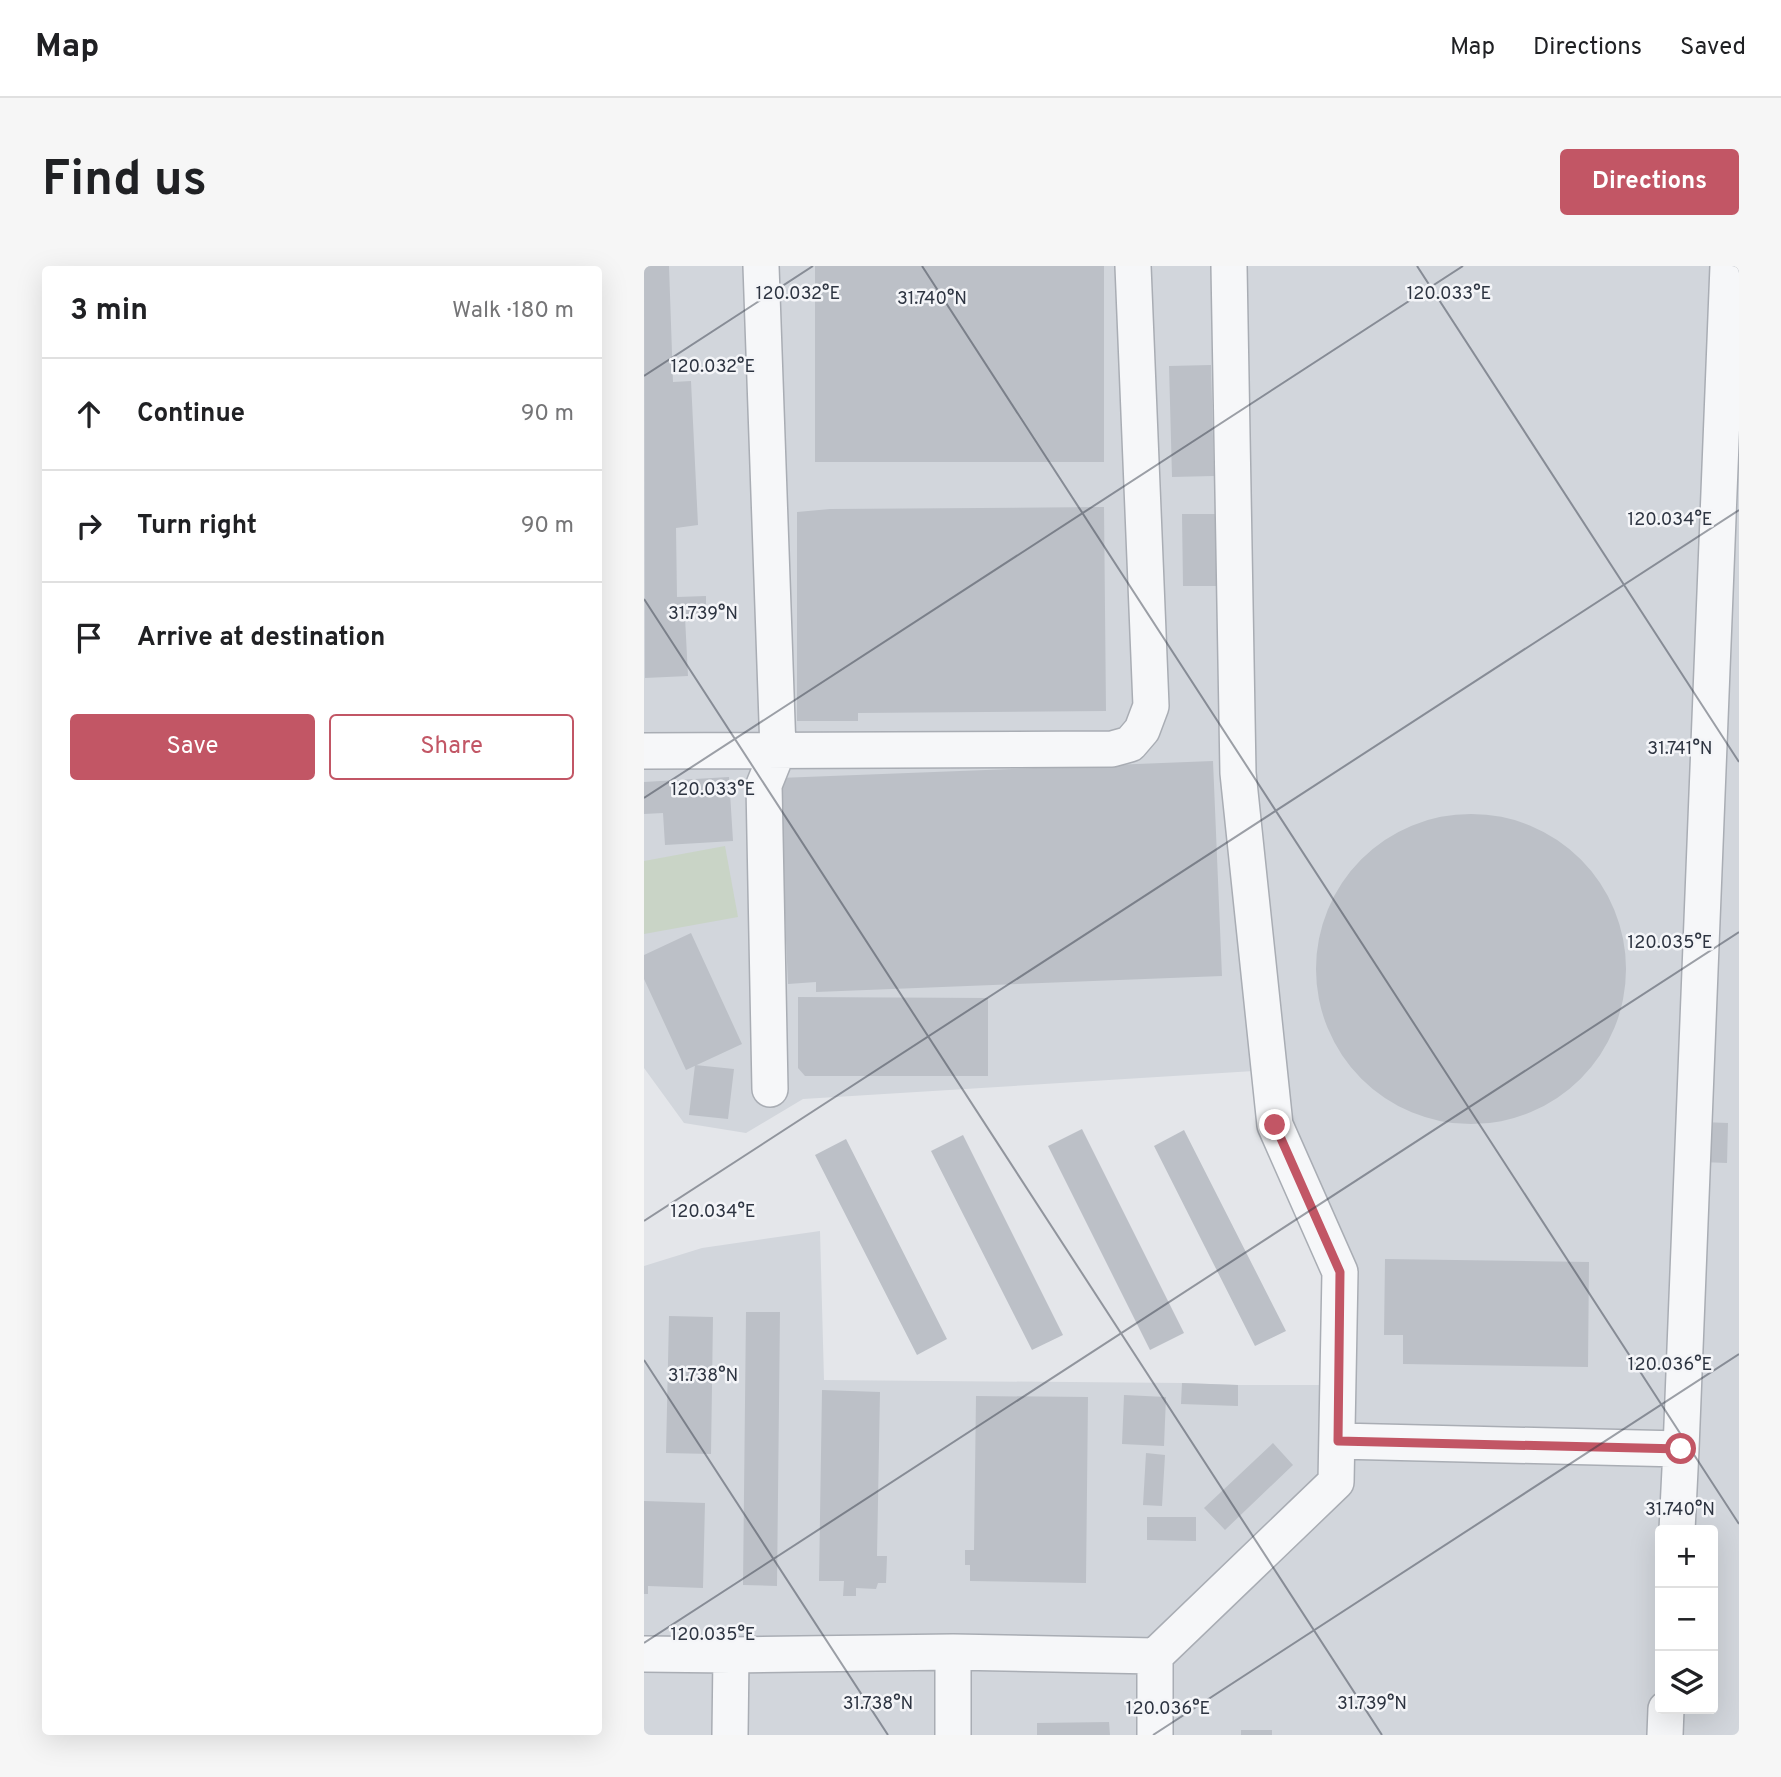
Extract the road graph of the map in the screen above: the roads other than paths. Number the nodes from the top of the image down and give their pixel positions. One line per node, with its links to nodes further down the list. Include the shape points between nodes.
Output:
1 (761, 266): 5 (lane)
2 (1133, 266): 5 (lane, via 1151,706 1142,730 1130,744 1112,749)
3 (1229, 266): 8 (lane, via 1238,773 1275,1125 1340,1272)
4 (1728, 266): 9 (lane)
5 (778, 750): 6 (lane); 7 (lane, via 765,785)
6 (644, 751)
7 (770, 1089)
8 (1338, 1441): 9 (lane); 14 (lane, via 1336,1482)
9 (1681, 1449): 10 (lane)
10 (1677, 1525)
11 (953, 1652): 13 (lane); 14 (lane); 17 (lane)
12 (644, 1654): 13 (lane)
13 (731, 1655): 16 (lane)
14 (1155, 1656): 18 (lane)
15 (1666, 1714): 19 (lane)
16 (730, 1735)
17 (953, 1735)
18 (1155, 1735)
19 (1665, 1735)

